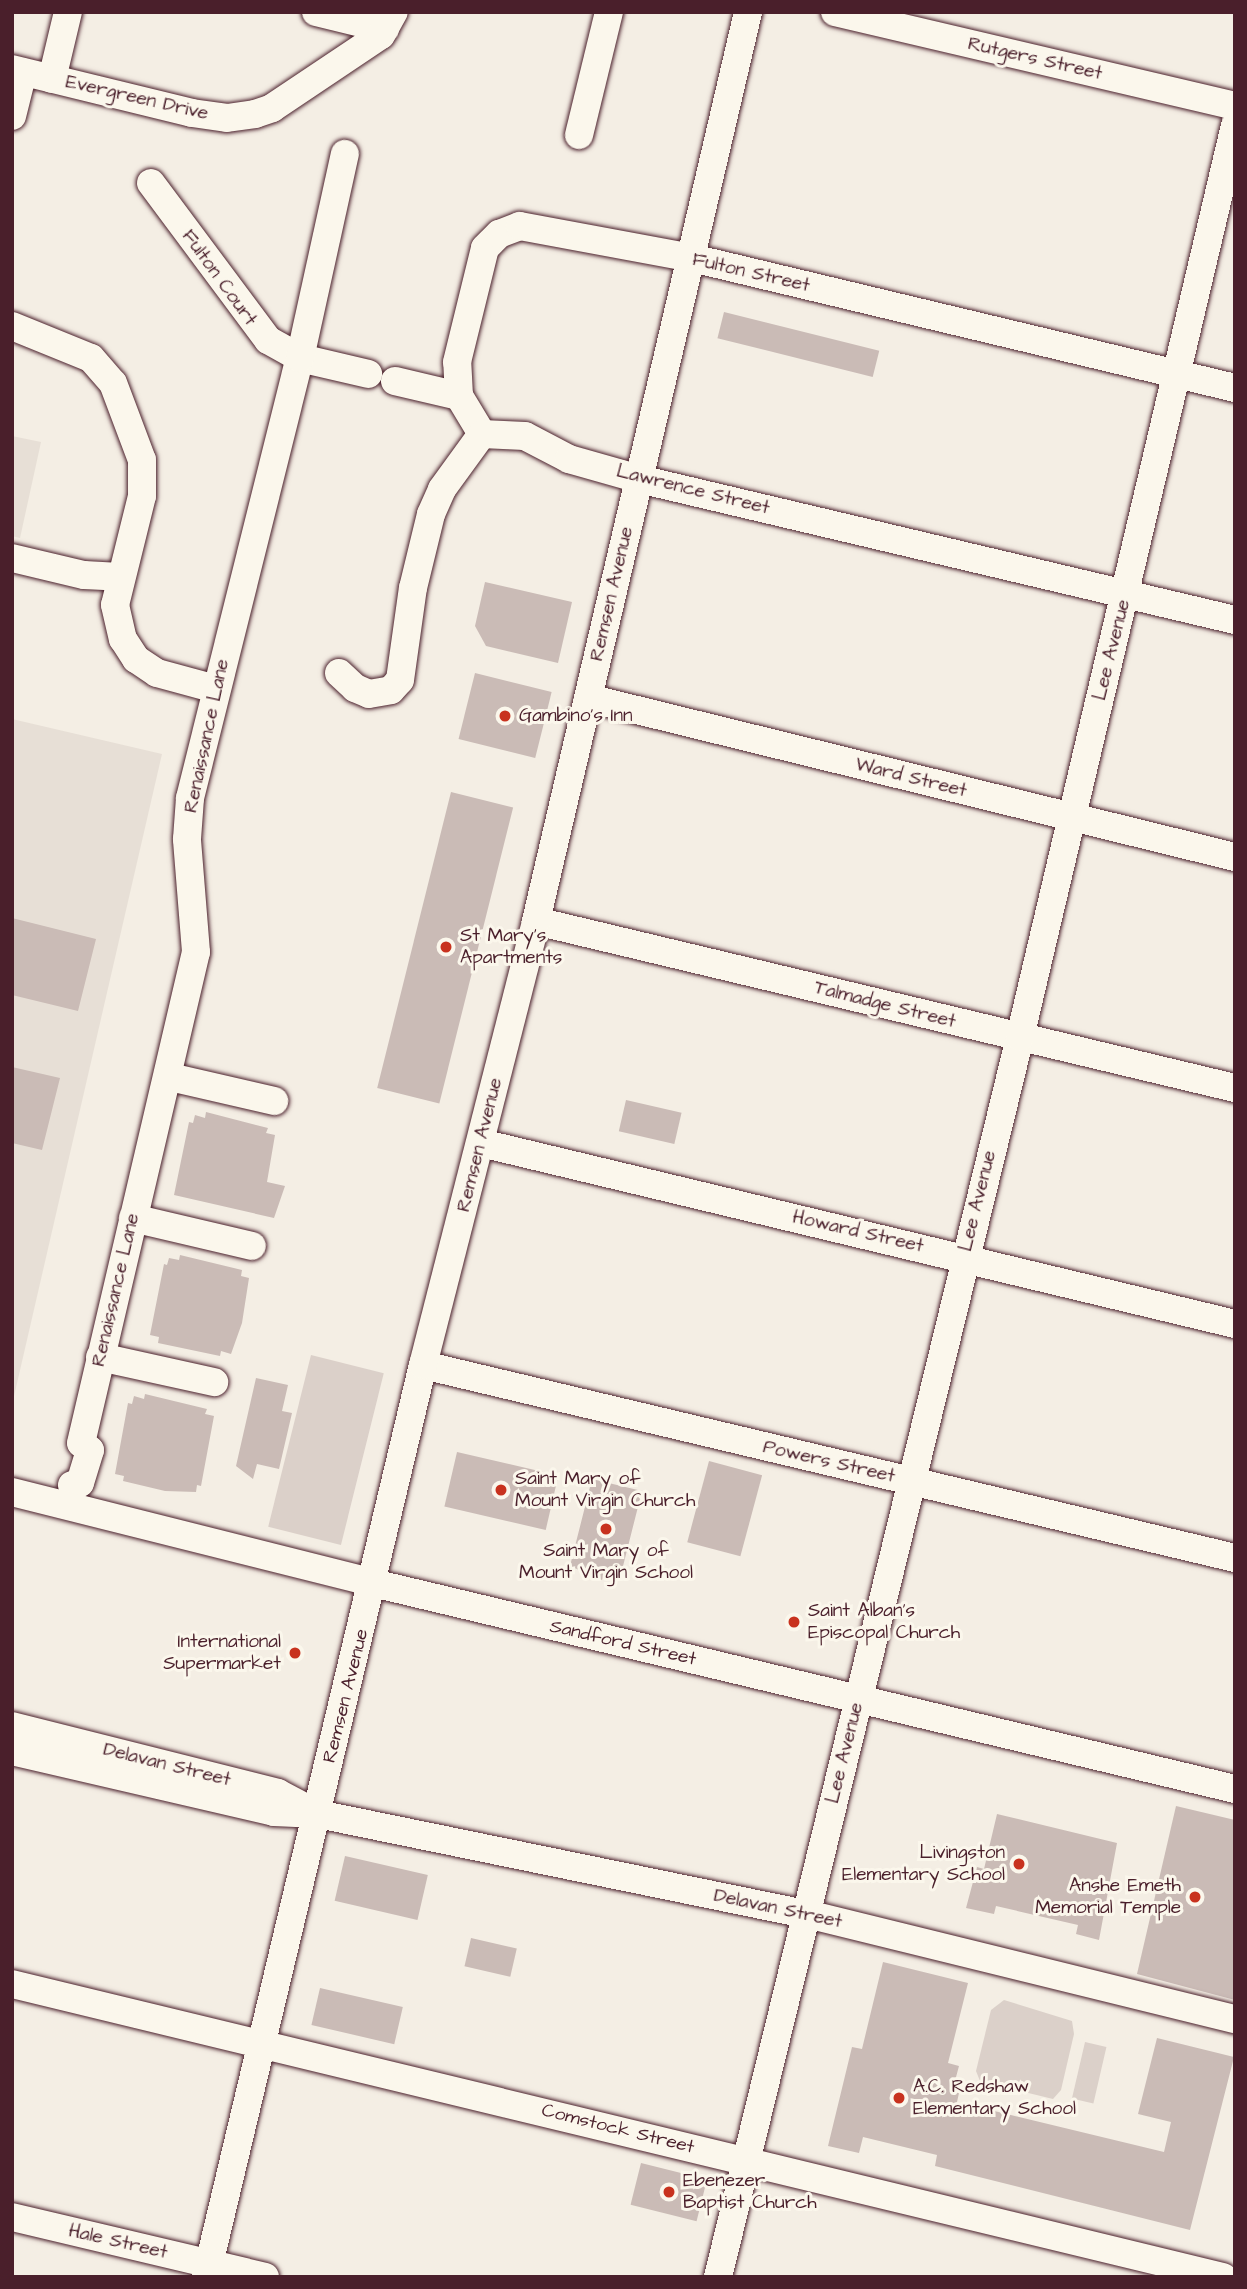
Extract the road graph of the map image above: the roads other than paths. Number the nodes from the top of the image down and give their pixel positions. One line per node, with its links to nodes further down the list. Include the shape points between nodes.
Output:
1 (68, 12): 8 (street)
2 (316, 12): 6 (street)
3 (609, 12): 12 (street)
4 (748, 12): 15 (street, Remsen Avenue)
5 (835, 12): 9 (street, Rutgers Street)
6 (390, 21): 8 (street, Evergreen Drive, via 272,108 236,117 192,113)
7 (18, 71): 8 (street, Evergreen Drive); 10 (street)
8 (52, 79)
9 (1235, 106)
10 (12, 116)
11 (1235, 125): 19 (street, Lee Avenue)
12 (579, 135)
13 (345, 154): 17 (street, Renaissance Lane)
14 (150, 183): 17 (street, Fulton Court, via 256,329)
15 (692, 258): 19 (street, Fulton Street); 22 (street, Fulton Street, via 533,225 499,234 485,248 460,350); 24 (street, Remsen Avenue)
16 (12, 326): 26 (street, via 90,358 113,383 131,422 142,460 142,496)
17 (300, 358): 18 (street); 30 (street, Renaissance Lane)
18 (368, 374)
19 (1175, 375): 21 (street, Fulton Street); 27 (street, Lee Avenue)
20 (395, 381): 22 (street)
21 (1235, 388)
22 (459, 396): 23 (street)
23 (482, 434): 24 (street, Lawrence Street, via 524,436 569,459); 29 (street, via 442,489 431,514 413,588 400,680 391,690 369,694)
24 (639, 479): 27 (street, Lawrence Street); 31 (street, Remsen Avenue)
25 (12, 558): 26 (street, via 84,575)
26 (120, 577): 30 (street, via 115,605 123,639 136,659 157,673)
27 (1126, 593): 28 (street, Lawrence Street); 32 (street, Lee Avenue)
28 (1235, 620)
29 (339, 673)
30 (216, 689): 36 (street, Renaissance Lane, via 190,798 187,839 196,952)
31 (588, 698): 32 (street, Ward Street); 34 (street, Remsen Avenue)
32 (1070, 817): 33 (street, Ward Street); 35 (street, Lee Avenue)
33 (1235, 857)
34 (536, 921): 35 (street, Talmadge Street); 39 (street, Remsen Avenue)
35 (1020, 1037): 37 (street, Talmadge Street); 42 (street, Lee Avenue)
36 (170, 1077): 38 (street); 40 (street, Renaissance Lane)
37 (1235, 1088)
38 (274, 1101)
39 (481, 1143): 42 (street, Howard Street); 45 (street, Remsen Avenue)
40 (133, 1218): 41 (street); 44 (street, Renaissance Lane)
41 (252, 1247)
42 (964, 1257): 43 (street, Howard Street); 47 (street, Lee Avenue)
43 (1235, 1324)
44 (100, 1357): 46 (street); 49 (street, Renaissance Lane, via 81,1443 90,1450 80,1483)
45 (423, 1365): 47 (street, Powers Street); 51 (street, Remsen Avenue)
46 (214, 1382)
47 (913, 1482): 50 (street, Powers Street); 52 (street, Lee Avenue)
48 (12, 1492): 49 (street, Sandford Street)
49 (70, 1495): 51 (street, Sandford Street)
50 (1235, 1558)
51 (373, 1583): 52 (street, Sandford Street); 56 (street, Remsen Avenue)
52 (858, 1699): 55 (street, Sandford Street); 57 (street, Lee Avenue)
53 (12, 1727): 56 (street, Delavan Street, via 278,1793)
54 (12, 1751): 56 (street, Delavan Street, via 274,1812)
55 (1235, 1789)
56 (318, 1814): 57 (street, Delavan Street); 60 (street, Remsen Avenue)
57 (807, 1914): 59 (street, Delavan Street); 61 (street, Lee Avenue)
58 (12, 1984): 60 (street, Comstock Street)
59 (1235, 2019)
60 (262, 2044): 61 (street, Comstock Street); 63 (street, Remsen Avenue)
61 (748, 2161): 65 (street, Lee Avenue); 66 (street, Comstock Street)
62 (12, 2217): 63 (street, Hale Street)
63 (207, 2270): 64 (street, Hale Street)
64 (265, 2277)
65 (718, 2277)
66 (1223, 2277)

